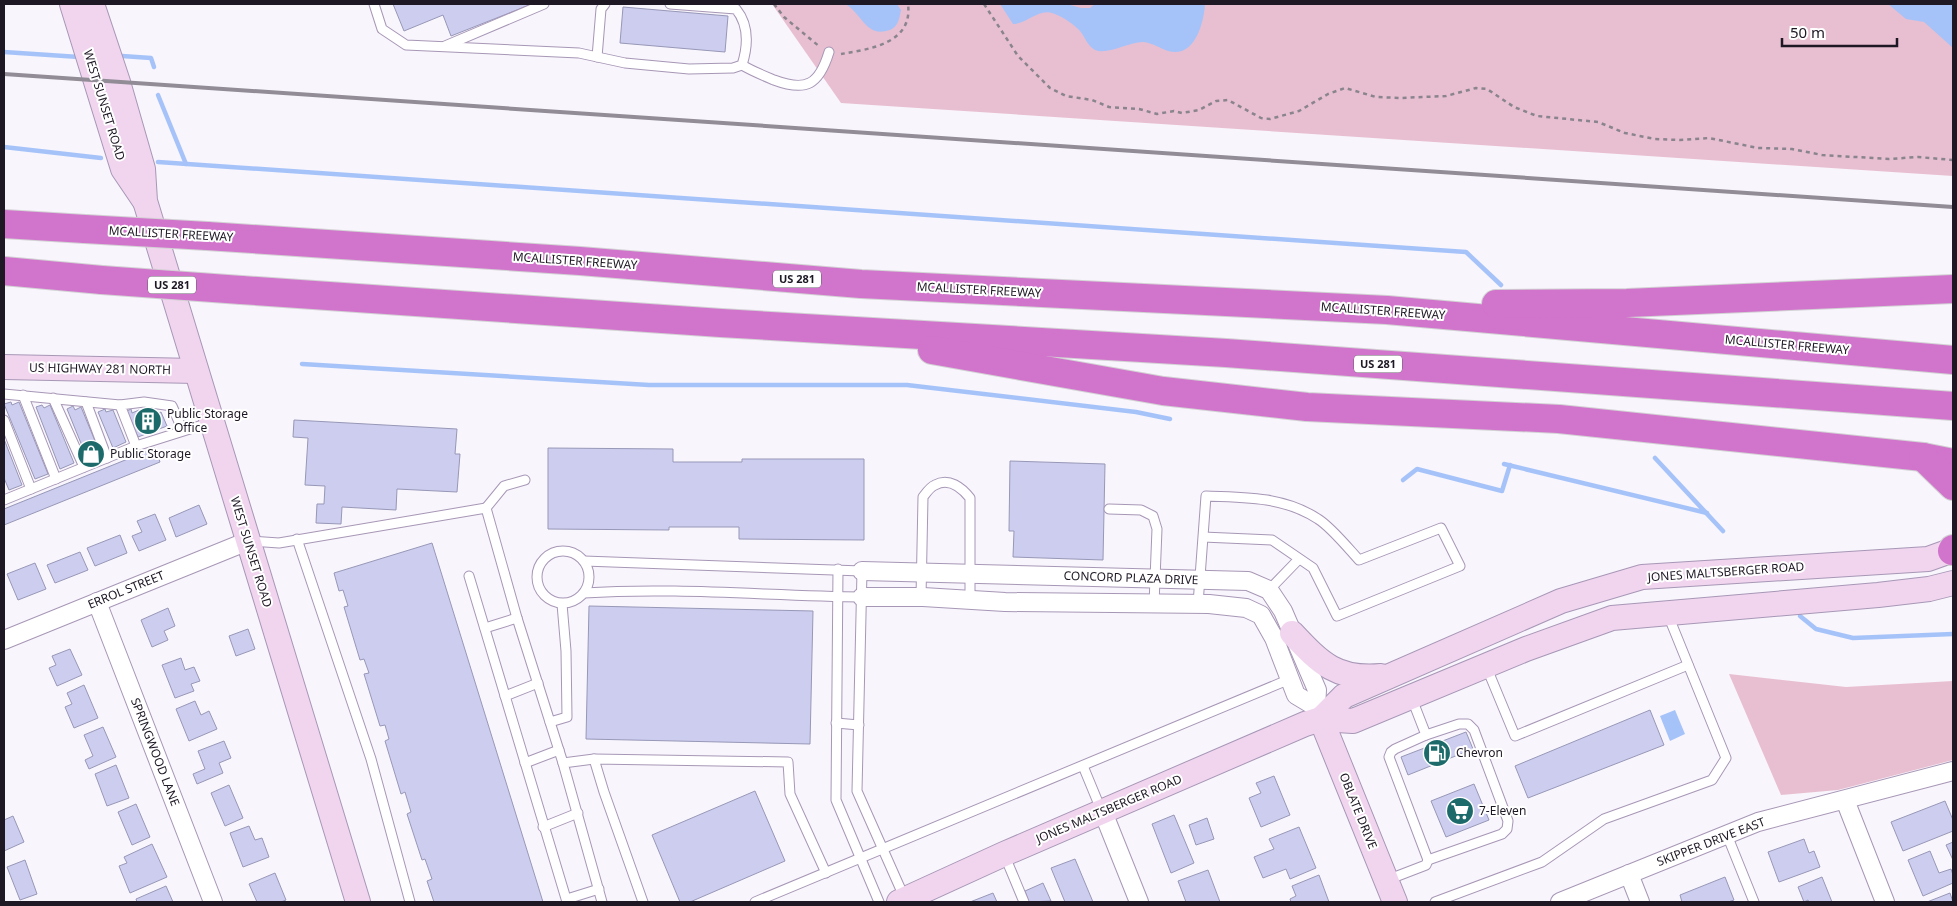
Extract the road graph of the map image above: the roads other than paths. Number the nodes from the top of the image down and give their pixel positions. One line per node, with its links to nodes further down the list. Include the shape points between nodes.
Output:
1 (72, 4): 11 (main road, WEST SUNSET ROAD, via 123,169)
2 (92, 4): 11 (main road, WEST SUNSET ROAD, via 142,169)
3 (374, 4): 7 (lane, via 382,29 406,45)
4 (544, 4): 7 (lane)
5 (605, 4): 9 (lane, via 601,8)
6 (670, 4): 10 (lane, via 736,9 742,17 746,37)
7 (443, 47): 9 (lane)
8 (829, 52): 10 (lane, via 818,76 797,86 758,75)
9 (597, 56): 10 (lane, via 625,63 680,68 733,68)
10 (742, 65)
11 (145, 201): 21 (main road, WEST SUNSET ROAD)
12 (4, 224): 17 (highway, MCALLISTER FREEWAY / US 281, bridge, via 580,261 861,284)
13 (4, 271): 14 (highway, US 281)
14 (102, 280): 15 (highway); 18 (highway, US 281, bridge)
15 (4, 281)
16 (1953, 289): 17 (highway)
17 (1387, 310): 19 (highway, MCALLISTER FREEWAY / US 281)
18 (802, 328): 27 (highway, US 281, via 1226,353); 32 (highway, via 1173,392 1307,407 1560,418)
19 (1953, 360)
20 (4, 367): 21 (main road, US HIGHWAY 281 NORTH)
21 (196, 371): 29 (main road, WEST SUNSET ROAD)
22 (4, 394): 23 (lane)
23 (23, 395): 24 (lane); 36 (lane)
24 (53, 398): 25 (lane); 35 (lane)
25 (86, 402): 26 (lane); 33 (lane)
26 (120, 405): 30 (lane, via 144,402 172,406); 31 (lane)
27 (1953, 406)
28 (4, 420): 39 (lane)
29 (212, 422): 30 (lane); 45 (main road, WEST SUNSET ROAD)
30 (182, 432): 31 (lane)
31 (136, 446): 33 (lane)
32 (1923, 457): 34 (highway); 38 (highway)
33 (107, 458): 35 (lane)
34 (1953, 463)
35 (84, 467): 36 (lane)
36 (56, 479): 39 (lane)
37 (526, 480): 41 (lane, via 504,486)
38 (1953, 486)
39 (31, 489): 40 (lane)
40 (4, 499)
41 (486, 508): 44 (lane); 69 (lane)
42 (1109, 509): 55 (lane, via 1141,510 1153,516 1157,528)
43 (1203, 537): 47 (lane, via 1272,540); 47 (lane, via 1206,496 1254,498 1289,504 1319,519 1359,560 1441,528 1460,566 1338,616 1313,568); 56 (lane)
44 (297, 539): 45 (lane, via 279,543); 108 (lane, via 371,759)
45 (248, 541): 64 (street, ERROL STREET); 107 (main road, WEST SUNSET ROAD)
46 (1953, 550): 54 (main road, JONES MALTSBERGER ROAD, via 1928,559)
47 (1299, 559): 58 (lane)
48 (584, 561): 49 (lane); 59 (lane, via 589,577); 65 (lane, via 570,552 561,551 553,552 540,564 537,573 540,590 553,602)
49 (838, 569): 50 (lane); 60 (lane)
50 (862, 571): 51 (street, CONCORD PLAZA DRIVE); 61 (lane)
51 (923, 572): 52 (street, CONCORD PLAZA DRIVE); 52 (lane, via 923,497 935,484 949,483 961,487 970,498); 62 (lane)
52 (971, 574): 55 (street, CONCORD PLAZA DRIVE); 63 (lane)
53 (469, 576): 70 (lane)
54 (1663, 576): 68 (main road); 75 (main road, JONES MALTSBERGER ROAD, via 1642,577 1561,600)
55 (1155, 579): 56 (street, CONCORD PLAZA DRIVE); 66 (lane)
56 (1199, 580): 58 (street, CONCORD PLAZA DRIVE, via 1248,581); 67 (lane)
57 (1953, 583): 68 (main road, JONES MALTSBERGER ROAD, via 1878,595)
58 (1269, 590): 71 (street)
59 (584, 593): 60 (lane, via 705,590); 65 (lane, via 578,599)
60 (839, 597): 61 (lane); 82 (lane)
61 (862, 597): 62 (street, CONCORD PLAZA DRIVE); 83 (lane)
62 (922, 597): 63 (street, CONCORD PLAZA DRIVE)
63 (970, 600): 66 (street, CONCORD PLAZA DRIVE)
64 (97, 602): 72 (street, ERROL STREET); 106 (street, SPRINGWOOD LANE)
65 (562, 604): 81 (lane, via 567,717)
66 (1154, 604): 67 (street, CONCORD PLAZA DRIVE)
67 (1198, 604): 76 (street, CONCORD PLAZA DRIVE, via 1246,608 1261,615)
68 (1667, 613): 73 (lane); 74 (main road, JONES MALTSBERGER ROAD, via 1612,618)
69 (517, 618): 70 (lane); 77 (lane)
70 (485, 628): 78 (lane)
71 (1292, 633): 75 (main road, via 1314,656 1338,672 1362,678); 80 (street, via 1317,690)
72 (4, 640)
73 (1688, 665): 74 (lane, via 1515,736); 116 (lane, via 1726,758 1712,780 1604,819 1542,862)
74 (1486, 666): 79 (main road, JONES MALTSBERGER ROAD)
75 (1391, 675): 80 (main road, JONES MALTSBERGER ROAD, via 1344,696)
76 (1290, 679): 80 (street, CONCORD PLAZA DRIVE, via 1296,695); 89 (lane)
77 (538, 683): 78 (lane); 81 (lane)
78 (505, 696): 88 (lane)
79 (1411, 697): 80 (main road, JONES MALTSBERGER ROAD, via 1353,721); 84 (lane)
80 (1318, 713): 92 (main road, JONES MALTSBERGER ROAD); 102 (main road, OBLATE DRIVE)
81 (550, 722): 85 (lane)
82 (836, 723): 83 (lane); 98 (lane, via 836,800)
83 (858, 725): 96 (lane, via 857,792)
84 (1426, 735): 99 (lane, via 1395,749 1389,757); 99 (lane, via 1459,724 1468,724 1474,730 1508,821 1502,834)
85 (559, 750): 87 (lane); 88 (lane)
86 (594, 760): 87 (lane); 100 (lane, via 788,762 790,794); 110 (lane)
87 (564, 763): 93 (lane)
88 (524, 764): 94 (lane)
89 (1083, 766): 92 (lane); 96 (lane)
90 (1951, 774): 91 (street, SKIPPER DRIVE EAST)
91 (1845, 800): 95 (street, SKIPPER DRIVE EAST, via 1758,822); 120 (street)
92 (1102, 812): 97 (main road, JONES MALTSBERGER ROAD); 114 (street)
93 (578, 813): 94 (lane); 103 (lane)
94 (543, 827): 104 (lane)
95 (1727, 835): 101 (street, SKIPPER DRIVE EAST); 119 (lane)
96 (881, 849): 98 (lane); 105 (lane)
97 (1004, 854): 105 (main road, JONES MALTSBERGER ROAD); 113 (lane)
98 (860, 858): 100 (lane); 112 (lane)
99 (1428, 860): 102 (lane, via 1426,865)
100 (826, 873): 111 (lane)
101 (1629, 874): 117 (street, SKIPPER DRIVE EAST); 118 (street)
102 (1386, 880): 115 (main road, OBLATE DRIVE)
103 (599, 889): 104 (lane); 109 (lane)
104 (567, 901)
105 (903, 901)
106 (213, 902)
107 (358, 902)
108 (410, 902)
109 (602, 902)
110 (643, 902)
111 (755, 902)
112 (879, 902)
113 (1024, 902)
114 (1140, 902)
115 (1395, 902)
116 (1435, 902)
117 (1560, 902)
118 (1640, 902)
119 (1754, 902)
120 (1886, 902)

